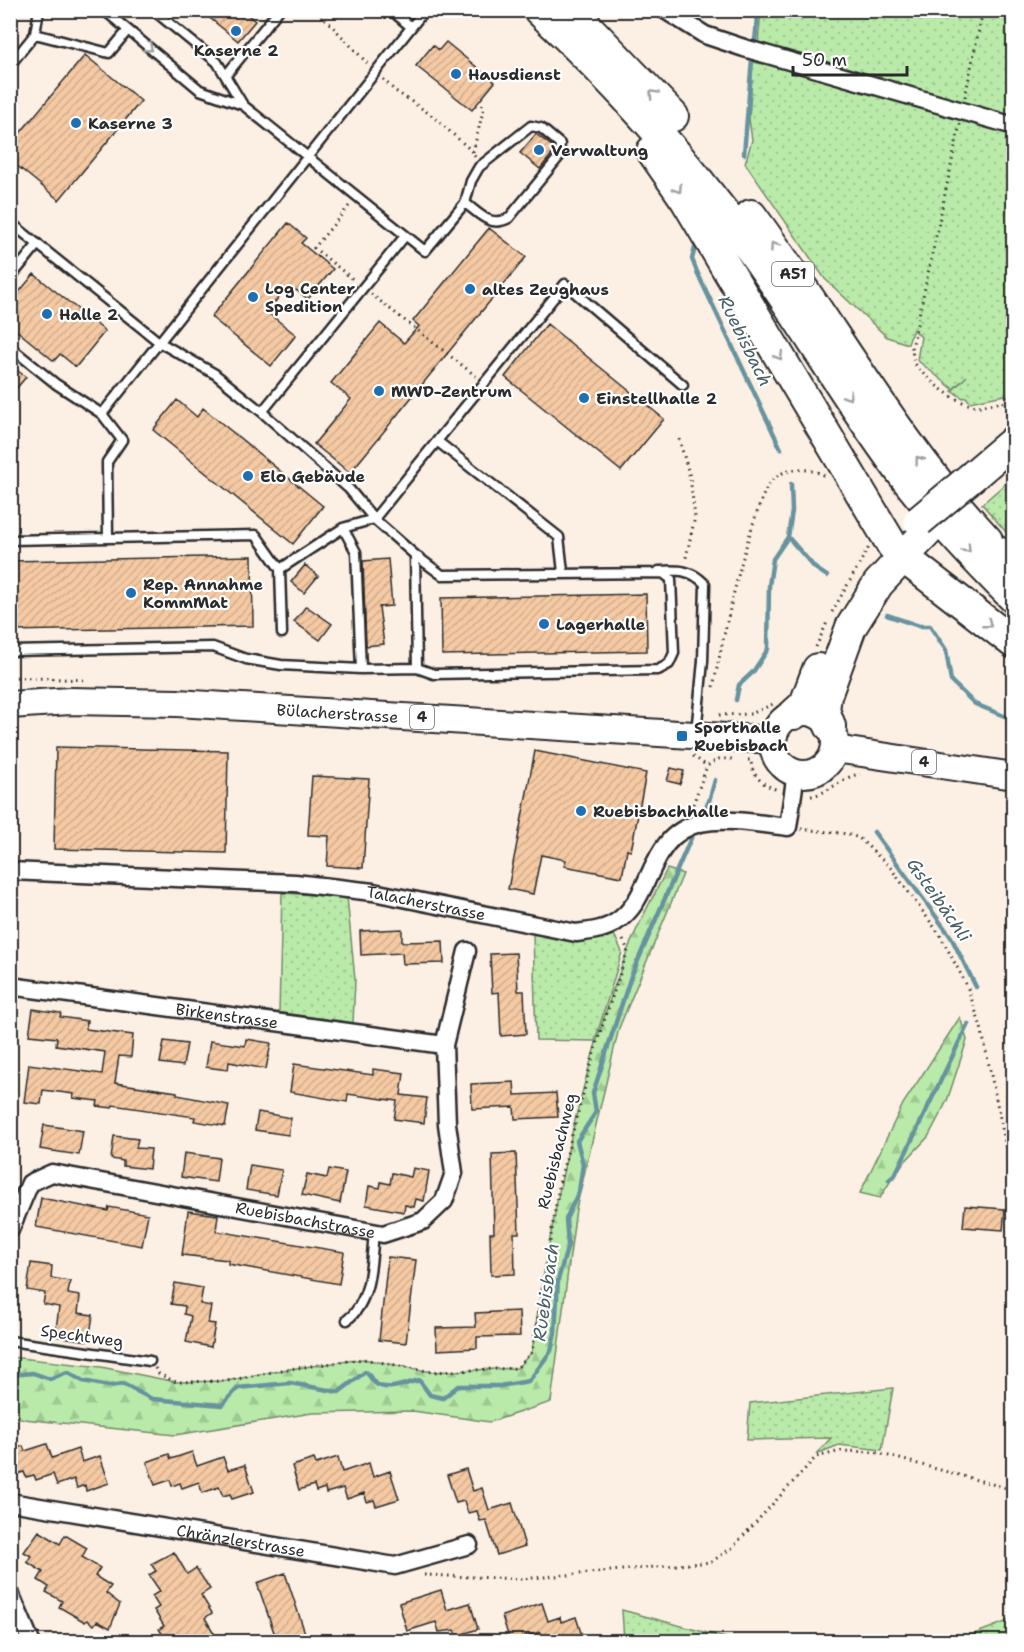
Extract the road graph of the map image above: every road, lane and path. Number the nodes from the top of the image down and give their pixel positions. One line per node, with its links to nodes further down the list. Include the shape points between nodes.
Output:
1 (39, 10): 14 (lane)
2 (104, 10): 13 (lane)
3 (279, 10): 17 (lane)
4 (317, 10): 16 (path)
5 (391, 10): 12 (lane)
6 (425, 10): 12 (lane)
7 (539, 10): 11 (highway, A51)
8 (983, 10): 20 (path)
9 (668, 11): 20 (street, via 705,35)
10 (160, 13): 17 (lane)
11 (570, 25): 49 (highway, one-way to 49, via 677,187); 51 (highway, A51, one-way to 11, via 916,455 787,264 718,171 664,106); 56 (highway, A51, one-way to 56, via 699,180 766,271 908,481)
12 (411, 27): 16 (lane)
13 (128, 30): 14 (lane, via 109,53); 19 (lane, one-way to 19, via 200,90)
14 (35, 34): 15 (lane)
15 (10, 65)
16 (375, 71): 22 (path); 23 (lane)
17 (227, 74): 19 (lane)
18 (479, 102): 22 (path, via 484,107)
19 (243, 105): 23 (lane)
20 (962, 111): 21 (street); 36 (path, via 912,348 913,361 962,404 978,406 1001,401)
21 (1014, 126)
22 (473, 152): 24 (path)
23 (306, 157): 25 (lane); 32 (lane)
24 (479, 167): 26 (lane); 26 (lane, via 531,126 541,128 560,144 559,157 509,218 490,222)
25 (356, 197): 28 (lane); 31 (path, via 314,248)
26 (465, 203): 28 (lane, via 425,251)
27 (10, 222): 29 (lane)
28 (405, 236): 31 (lane)
29 (38, 244): 30 (lane); 32 (lane)
30 (10, 278)
31 (363, 287): 34 (path); 37 (lane)
32 (159, 342): 37 (lane, via 215,374); 38 (lane)
33 (10, 347): 38 (lane)
34 (483, 383): 35 (lane, via 565,284); 40 (lane)
35 (683, 385)
36 (1014, 408)
37 (262, 412): 45 (lane, via 349,489)
38 (102, 414): 47 (lane, via 122,440 107,462)
39 (680, 440): 53 (path, via 695,517)
40 (437, 441): 45 (lane); 55 (lane, via 559,537)
41 (1014, 441): 44 (highway)
42 (1014, 460): 44 (highway)
43 (831, 480): 63 (path, via 804,468 774,478 763,496 737,572)
44 (978, 481): 49 (highway, bridge, via 924,526)
45 (374, 519): 46 (lane); 50 (lane)
46 (343, 528): 52 (lane); 62 (lane, via 356,552)
47 (108, 538): 48 (lane); 52 (lane, via 256,535)
48 (10, 540)
49 (888, 548): 58 (highway, one-way to 58); 60 (path, via 862,562 840,597); 65 (highway, via 846,603 832,630 809,698); 67 (highway, via 878,584 851,627 826,696 824,710)
50 (415, 555): 55 (lane, via 442,575); 61 (lane)
51 (1008, 560)
52 (280, 569): 57 (lane)
53 (684, 570): 54 (lane); 66 (lane, via 705,584)
54 (654, 571): 55 (lane); 61 (lane, via 671,579 672,600 674,652 669,664 658,670 434,674)
55 (563, 572)
56 (1014, 598)
57 (282, 633)
58 (1014, 643)
59 (10, 651): 62 (lane, via 213,648 281,665)
60 (815, 651)
61 (417, 668): 62 (lane)
62 (361, 669)
63 (712, 694)
64 (10, 705): 66 (main road, Bülacherstrasse / 4, via 70,701 177,703)
65 (787, 707): 66 (path, via 751,714); 67 (main road, via 811,713); 68 (main road)
66 (697, 734): 68 (main road, Bülacherstrasse / 4); 69 (path)
67 (832, 737): 70 (main road, via 827,764 805,774); 72 (main road, 4)
68 (773, 740): 70 (main road, via 778,761)
69 (707, 766): 73 (path, via 719,759 751,760 751,768 762,785); 76 (path)
70 (796, 773): 75 (street)
71 (863, 773): 74 (path, via 849,775 830,790)
72 (1014, 776)
73 (778, 790)
74 (811, 796)
75 (788, 826): 76 (street, via 715,821); 82 (path, via 859,838 890,867 940,935 967,986 981,1027)
76 (684, 829): 78 (street, via 663,847 631,909)
77 (10, 871): 78 (street, Talacherstrasse, via 295,883 373,892 576,933)
78 (616, 923): 87 (path, Ruebisbachweg, via 627,950 597,1042 560,1180 532,1352 517,1368 432,1372 363,1359 226,1381 176,1382 159,1374)
79 (467, 951): 81 (street, Ruebisbachstrasse)
80 (10, 986): 81 (street, Birkenstrasse)
81 (444, 1046): 84 (street, Ruebisbachstrasse, via 447,1124 454,1173 444,1201 423,1221 383,1234)
82 (1014, 1185)
83 (10, 1230): 84 (street, Ruebisbachstrasse, via 30,1184 52,1173)
84 (374, 1232): 85 (lane, via 368,1284 356,1313)
85 (347, 1320)
86 (10, 1341): 87 (lane, Spechtweg)
87 (150, 1361)
88 (1014, 1490): 91 (path, via 874,1452 841,1451 816,1457 732,1548 711,1562 522,1579 406,1573)
89 (10, 1502): 91 (street, Chränzlerstrasse)
90 (469, 1545): 91 (street, Chränzlerstrasse)
91 (395, 1566)
92 (12, 1603): 94 (street)
93 (422, 1636): 95 (path)
94 (31, 1641)
95 (424, 1641)

